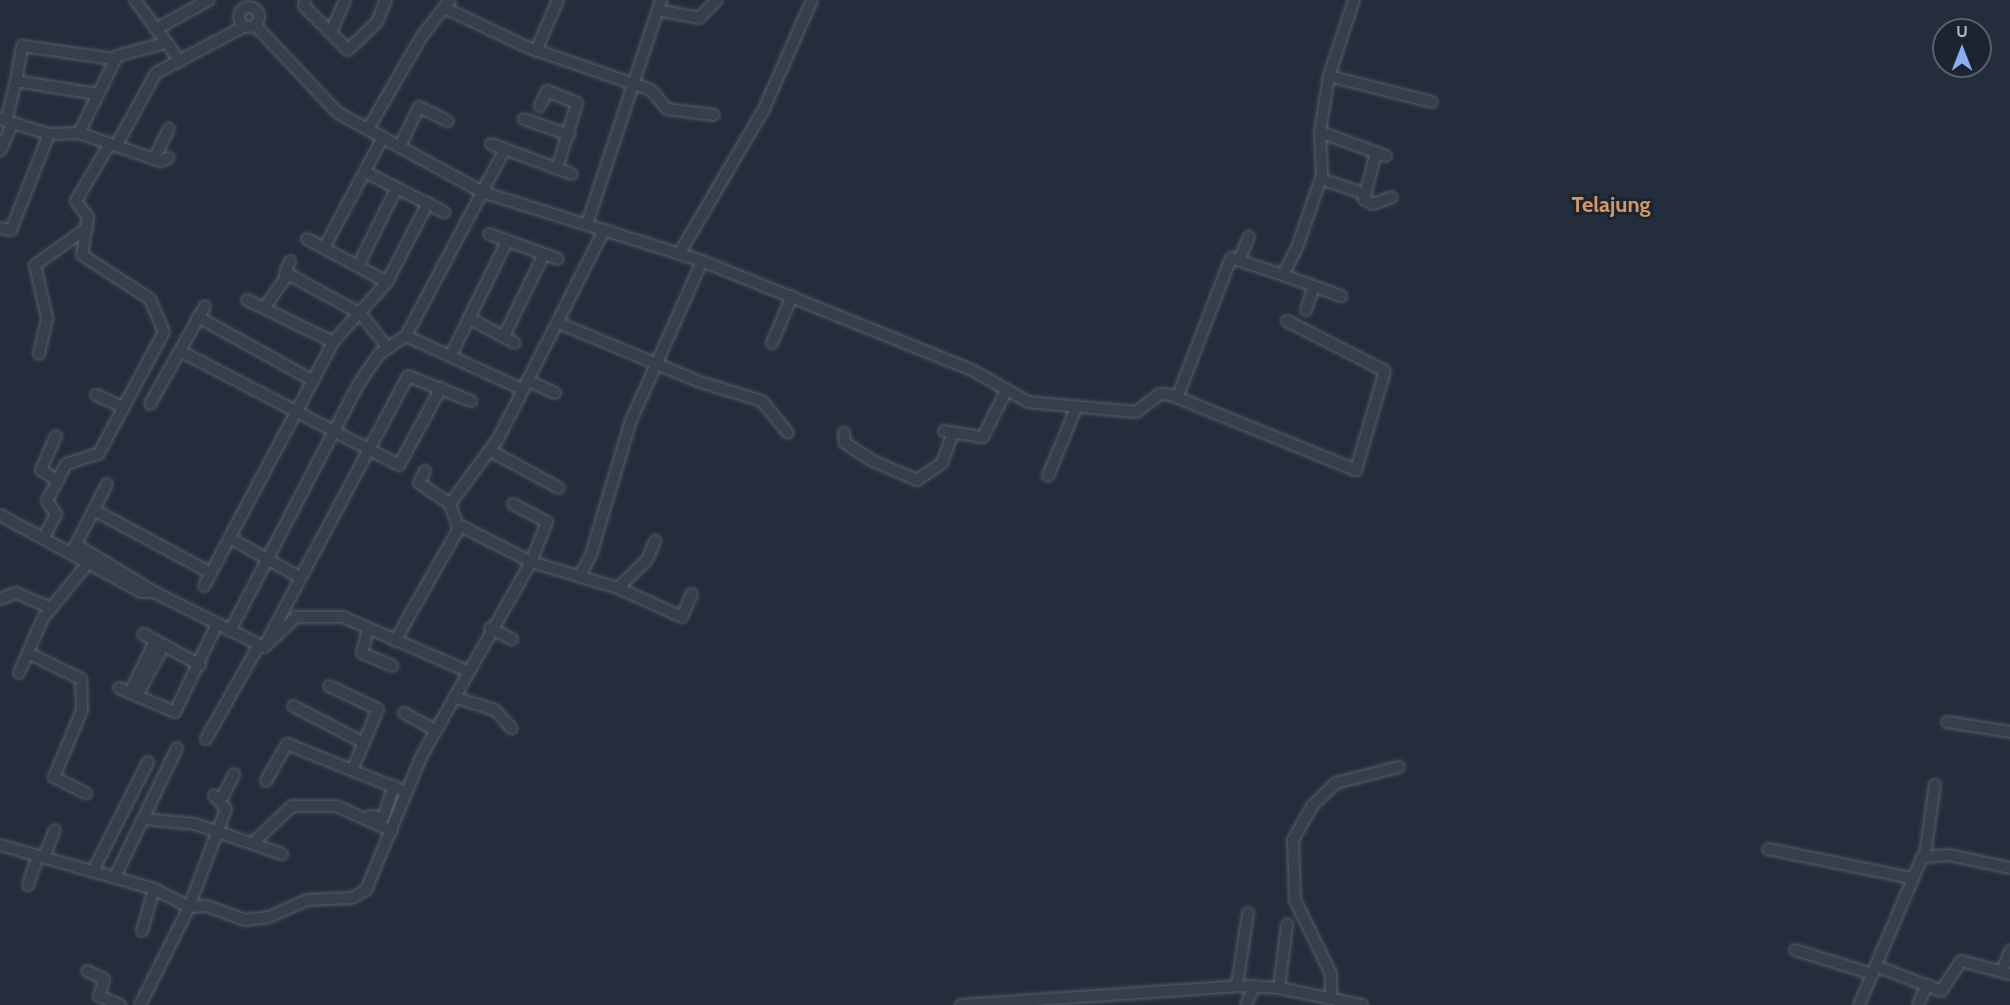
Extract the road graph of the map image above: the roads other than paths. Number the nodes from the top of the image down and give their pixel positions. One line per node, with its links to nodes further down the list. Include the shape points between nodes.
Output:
1 (135, 0): 14 (street)
2 (209, 0): 14 (street)
3 (305, 0): 15 (street, via 304,6)
4 (345, 0): 15 (street)
5 (386, 0): 15 (street, via 377,22 353,49 346,49)
6 (558, 0): 17 (street)
7 (717, 0): 12 (street, via 699,18)
8 (812, 0): 64 (street, via 764,109)
9 (1354, 0): 20 (street)
10 (255, 4): 13 (street, via 260,16); 13 (street, via 241,11)
11 (448, 4): 17 (street); 31 (street, via 422,36)
12 (659, 5): 22 (street)
13 (250, 26): 19 (street); 31 (street, via 328,104)
14 (156, 28): 16 (street)
15 (331, 32)
16 (165, 43): 18 (street); 19 (street)
17 (536, 51): 22 (street)
18 (114, 59): 21 (street, via 22,46); 23 (street)
19 (180, 61): 38 (street, via 152,78)
20 (1329, 76): 24 (street); 32 (street)
21 (16, 81): 23 (street); 28 (street)
22 (634, 84): 26 (street, via 651,90 667,109); 54 (street)
23 (98, 94): 33 (street)
24 (1432, 102)
25 (540, 106): 35 (street, via 547,91 578,103)
26 (714, 115)
27 (524, 119): 35 (street)
28 (6, 121): 34 (street); 41 (street)
29 (448, 121): 39 (street, via 419,107)
30 (169, 128): 43 (street)
31 (368, 129): 36 (street)
32 (1320, 132): 47 (street); 50 (street, via 1381,154)
33 (79, 133): 34 (street); 38 (street)
34 (49, 134): 55 (street, via 11,230)
35 (569, 135): 44 (street)
36 (383, 137): 39 (street); 45 (street)
37 (491, 144): 40 (street)
38 (113, 146): 43 (street); 56 (street, via 76,201 88,217)
39 (400, 146): 49 (street)
40 (505, 149): 44 (street); 49 (street)
41 (0, 151)
42 (168, 158): 43 (street)
43 (154, 159)
44 (557, 169): 46 (street)
45 (365, 171): 48 (street); 62 (street)
46 (572, 174)
47 (1321, 179): 50 (street); 71 (street)
48 (396, 189): 52 (street); 69 (street)
49 (482, 192): 54 (street); 86 (street)
50 (1363, 193): 51 (street, via 1373,204)
51 (1392, 197)
52 (428, 203): 53 (street); 72 (street)
53 (444, 212)
54 (588, 221): 58 (street)
55 (0, 228)
56 (87, 228): 92 (street, via 35,265 47,318); 104 (street, via 84,257 150,298 163,323 162,338)
57 (489, 234): 61 (street)
58 (602, 234): 64 (street); 84 (street)
59 (1249, 237): 65 (street)
60 (307, 239): 62 (street)
61 (507, 241): 63 (street); 82 (street)
62 (324, 248): 69 (street)
63 (544, 254): 66 (street); 85 (street)
64 (679, 254): 68 (street)
65 (1240, 258): 71 (street); 101 (street, via 1231,258)
66 (558, 259)
67 (290, 261): 70 (street)
68 (702, 261): 74 (street); 94 (street)
69 (358, 266): 72 (street)
70 (285, 273): 78 (street); 80 (street)
71 (1283, 275): 73 (street)
72 (387, 282): 80 (street)
73 (1314, 286): 75 (street); 79 (street)
74 (792, 296): 89 (street); 99 (street, via 972,370)
75 (1341, 296)
76 (247, 300): 78 (street)
77 (205, 306): 81 (street)
78 (265, 308): 87 (street)
79 (1306, 310)
80 (361, 314): 87 (street); 90 (street)
81 (198, 317): 91 (street); 95 (street)
82 (469, 318): 85 (street); 93 (street)
83 (1287, 321): 101 (street, via 1385,371 1356,470)
84 (561, 324): 94 (street); 96 (street)
85 (505, 334): 88 (street)
86 (406, 336): 90 (street); 93 (street)
87 (333, 342): 95 (street)
88 (515, 343)
89 (772, 343)
90 (387, 347): 107 (street)
91 (180, 351): 103 (street); 106 (street)
92 (39, 354)
93 (451, 355): 96 (street)
94 (657, 365): 108 (street, via 762,401); 131 (street, via 623,443 591,555)
95 (314, 381): 106 (street)
96 (524, 385): 98 (street); 112 (street)
97 (441, 388): 102 (street); 111 (street, via 408,376); 111 (street, via 404,464)
98 (555, 393)
99 (1005, 393): 105 (street, via 1028,402); 109 (street, via 983,436 949,432 942,464 917,480 845,443)
100 (96, 395): 104 (street)
101 (1177, 398): 105 (street, via 1160,394 1136,412)
102 (471, 401)
103 (150, 404)
104 (123, 407): 115 (street, via 99,453 66,464)
105 (1076, 408): 114 (street)
106 (299, 412): 107 (street); 124 (street)
107 (334, 431): 111 (street); 127 (street)
108 (788, 433)
109 (844, 433)
110 (56, 436): 115 (street, via 41,470)
111 (371, 450): 132 (street)
112 (491, 451): 117 (street); 118 (street)
113 (425, 471): 118 (street, via 419,483)
114 (1048, 476)
115 (58, 481): 123 (street, via 47,501 56,514)
116 (107, 484): 120 (street)
117 (559, 488)
118 (450, 504): 122 (street)
119 (513, 504): 128 (street, via 547,522)
120 (94, 510): 126 (street); 130 (street)
121 (0, 515): 123 (street)
122 (460, 526): 128 (street); 145 (street)
123 (45, 535): 126 (street)
124 (230, 538): 127 (street); 130 (street)
125 (655, 541): 134 (street, via 647,560)
126 (74, 549): 129 (street); 135 (street)
127 (268, 558): 132 (street); 142 (street)
128 (531, 562): 131 (street); 140 (street)
129 (88, 563): 135 (street, via 141,592); 138 (street)
130 (211, 573): 133 (street)
131 (580, 575): 134 (street)
132 (299, 577): 147 (street)
133 (204, 586)
134 (618, 588): 136 (street, via 682,617)
135 (154, 592): 139 (street)
136 (692, 594)
137 (0, 599): 138 (street, via 16,593)
138 (52, 608): 148 (street)
139 (217, 624): 142 (street); 149 (street)
140 (490, 628): 144 (street); 151 (street)
141 (368, 629): 145 (street); 147 (street, via 343,617 298,617); 150 (street, via 362,653)
142 (230, 632): 147 (street)
143 (143, 634): 146 (street)
144 (512, 639)
145 (395, 641): 151 (street)
146 (160, 643): 149 (street); 155 (street)
147 (261, 646): 163 (street)
148 (28, 653): 152 (street); 174 (street, via 81,680 82,711 54,777)
149 (200, 665): 155 (street, via 175,712)
150 (392, 666)
151 (467, 671): 156 (street)
152 (20, 673)
153 (329, 686): 164 (street, via 378,709)
154 (119, 688): 155 (street)
155 (134, 694)
156 (454, 697): 160 (street, via 495,710); 161 (street)
157 (293, 706): 164 (street)
158 (404, 713): 161 (street)
159 (1947, 722): 162 (street)
160 (512, 729)
161 (435, 730): 173 (street)
162 (2010, 732)
163 (206, 739)
164 (364, 743): 168 (street)
165 (177, 748): 176 (street)
166 (148, 762): 187 (street)
167 (1399, 767): 205 (street, via 1336,783 1313,805 1293,840 1295,900 1331,974)
168 (353, 768): 170 (street, via 284,744); 172 (street)
169 (234, 774): 178 (street, via 218,797 226,809)
170 (266, 781)
171 (1935, 785): 184 (street)
172 (394, 786): 173 (street); 175 (street, via 383,818)
173 (406, 792): 179 (street)
174 (86, 793)
175 (359, 816): 179 (street); 180 (street, via 336,806 292,806)
176 (144, 819): 178 (street); 188 (street)
177 (56, 830): 185 (street)
178 (218, 831): 180 (street); 192 (street)
179 (392, 831): 192 (street, via 360,896 307,900 257,920 207,906)
180 (253, 843): 183 (street)
181 (0, 845): 185 (street)
182 (1768, 849): 189 (street)
183 (282, 854)
184 (1925, 854): 186 (street); 189 (street)
185 (41, 856): 187 (street); 190 (street)
186 (2010, 868)
187 (93, 871): 188 (street)
188 (115, 877): 191 (street)
189 (1912, 878): 198 (street)
190 (28, 885)
191 (154, 889): 192 (street); 195 (street)
192 (189, 907): 207 (street)
193 (1248, 913): 202 (street)
194 (1287, 925): 204 (street)
195 (142, 931)
196 (1795, 950): 198 (street)
197 (2010, 951): 200 (street)
198 (1874, 970): 201 (street); 211 (street)
199 (87, 971): 206 (street, via 104,979 99,996)
200 (2006, 972): 201 (street, via 1964,960 1943,990)
201 (1927, 985): 212 (street)
202 (1237, 986): 203 (street); 208 (street)
203 (1254, 986): 204 (street); 209 (street)
204 (1279, 988): 205 (street)
205 (1331, 999): 210 (street)
206 (120, 1005)
207 (140, 1005)
208 (961, 1005)
209 (1246, 1005)
210 (1362, 1005)
211 (1859, 1005)
212 (1918, 1005)

